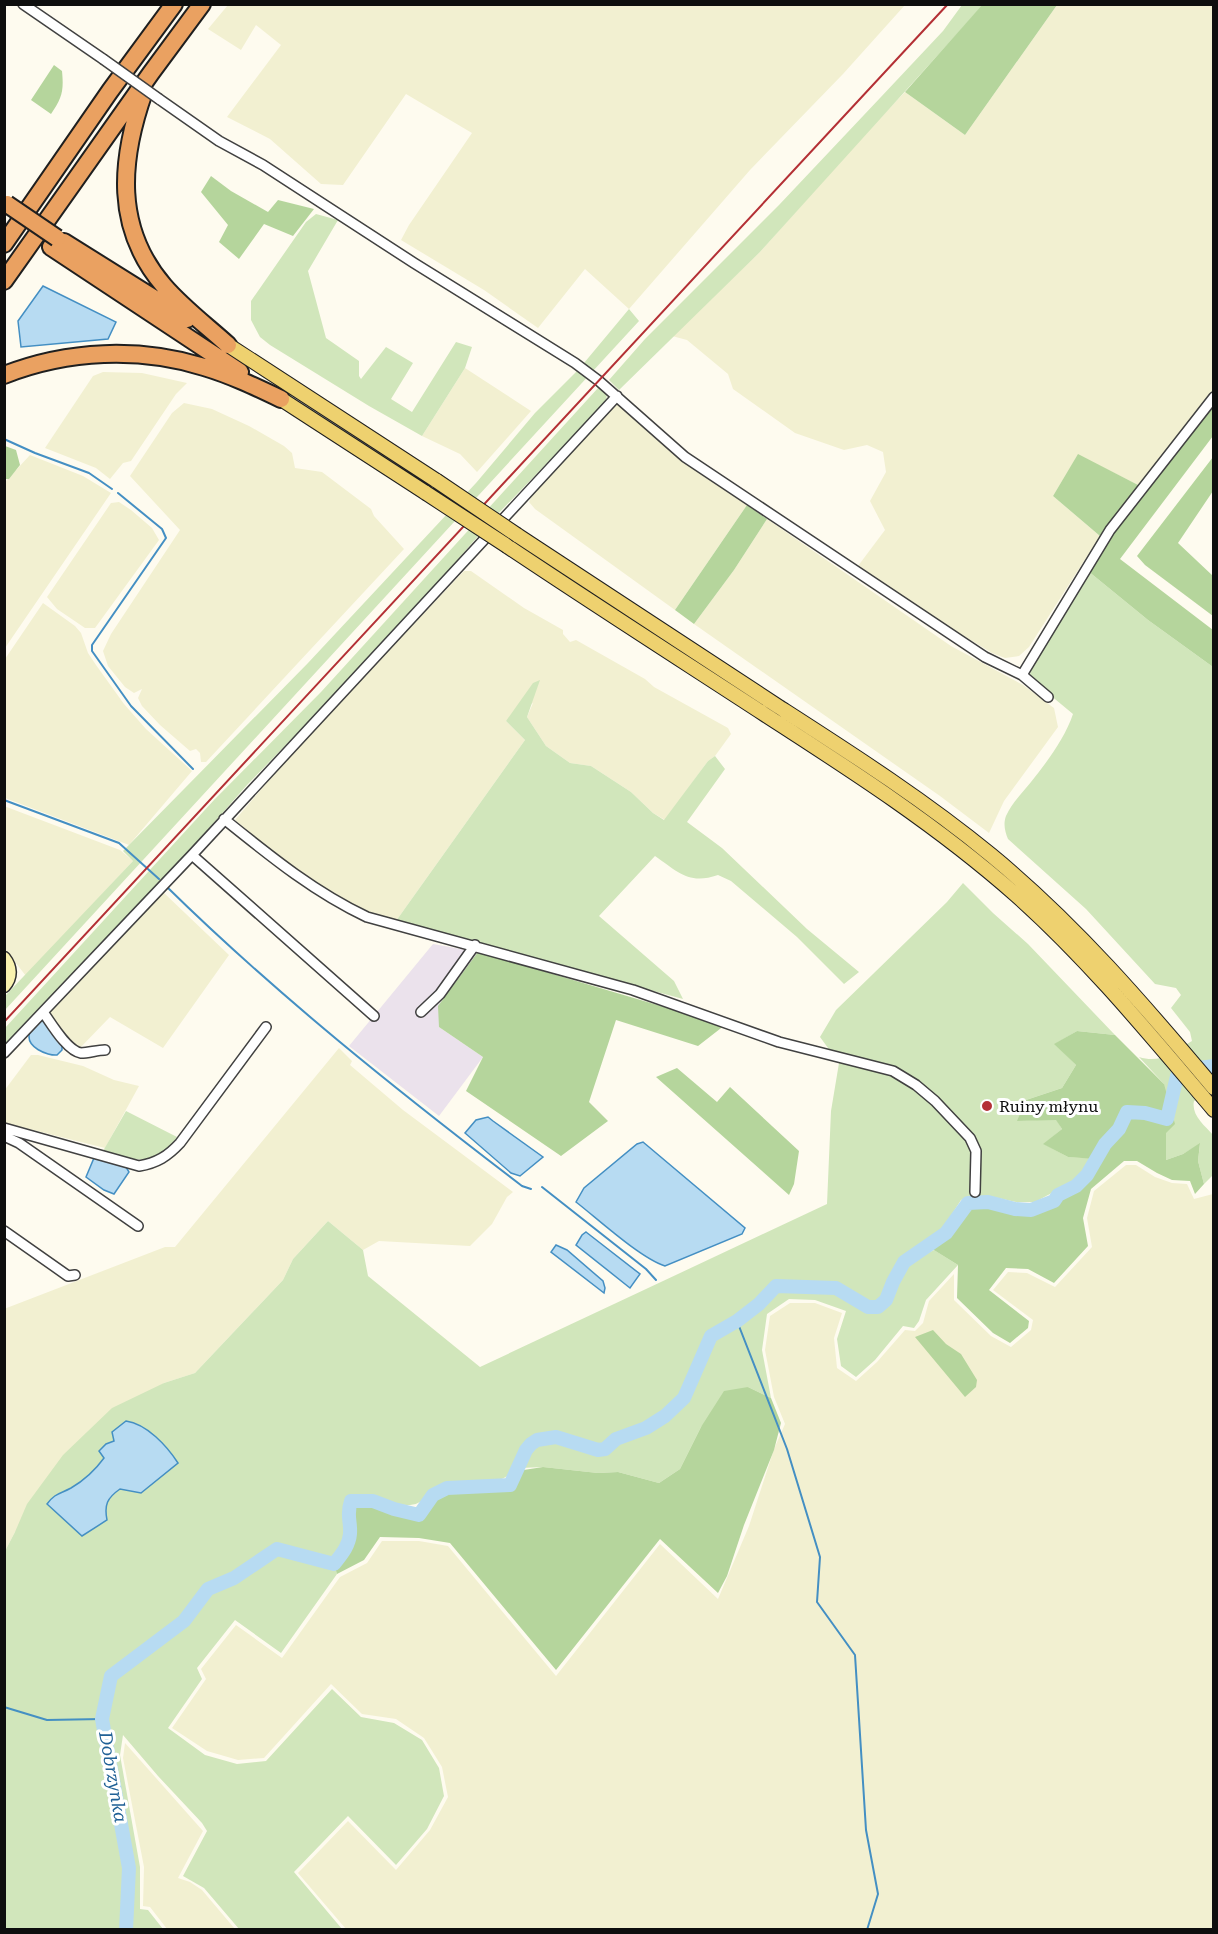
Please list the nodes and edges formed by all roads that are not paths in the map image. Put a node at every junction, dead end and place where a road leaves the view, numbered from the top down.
1 (22, 4) edge
2 (174, 4) edge
3 (201, 4) edge
4 (151, 73) junction
5 (5, 207) edge
6 (54, 242) junction
7 (4, 244) edge
8 (4, 281) edge
9 (228, 345) junction
10 (4, 375) edge
11 (617, 396) junction
12 (1214, 397) edge
13 (281, 399) junction
14 (1022, 675) junction
15 (1048, 697) dead end
16 (224, 819) junction
17 (192, 855) junction
18 (475, 945) junction
19 (4, 958) edge
20 (4, 986) edge
21 (43, 1012) junction
22 (422, 1012) dead end
23 (374, 1016) dead end
24 (266, 1027) dead end
25 (105, 1050) dead end
26 (4, 1053) edge
27 (1208, 1093) edge
28 (1214, 1110) edge
29 (4, 1128) edge
30 (4, 1136) edge
31 (975, 1192) dead end
32 (138, 1226) dead end
33 (4, 1231) edge
34 (75, 1275) dead end

1 - 11 street, bridge
2 - 7 highway
3 - 4 highway
4 - 8 highway
4 - 9 highway
5 - 6 highway
6 - 9 highway
6 - 13 highway
9 - 27 main road, bridge
10 - 13 highway
11 - 14 street
11 - 16 street
12 - 14 street
13 - 27 main road, bridge
14 - 15 street
16 - 17 street
16 - 18 street
17 - 21 street
17 - 23 street
18 - 22 street
18 - 31 street
19 - 20 street
21 - 25 street
21 - 26 street
24 - 29 street
27 - 28 main road
30 - 32 street
33 - 34 street

